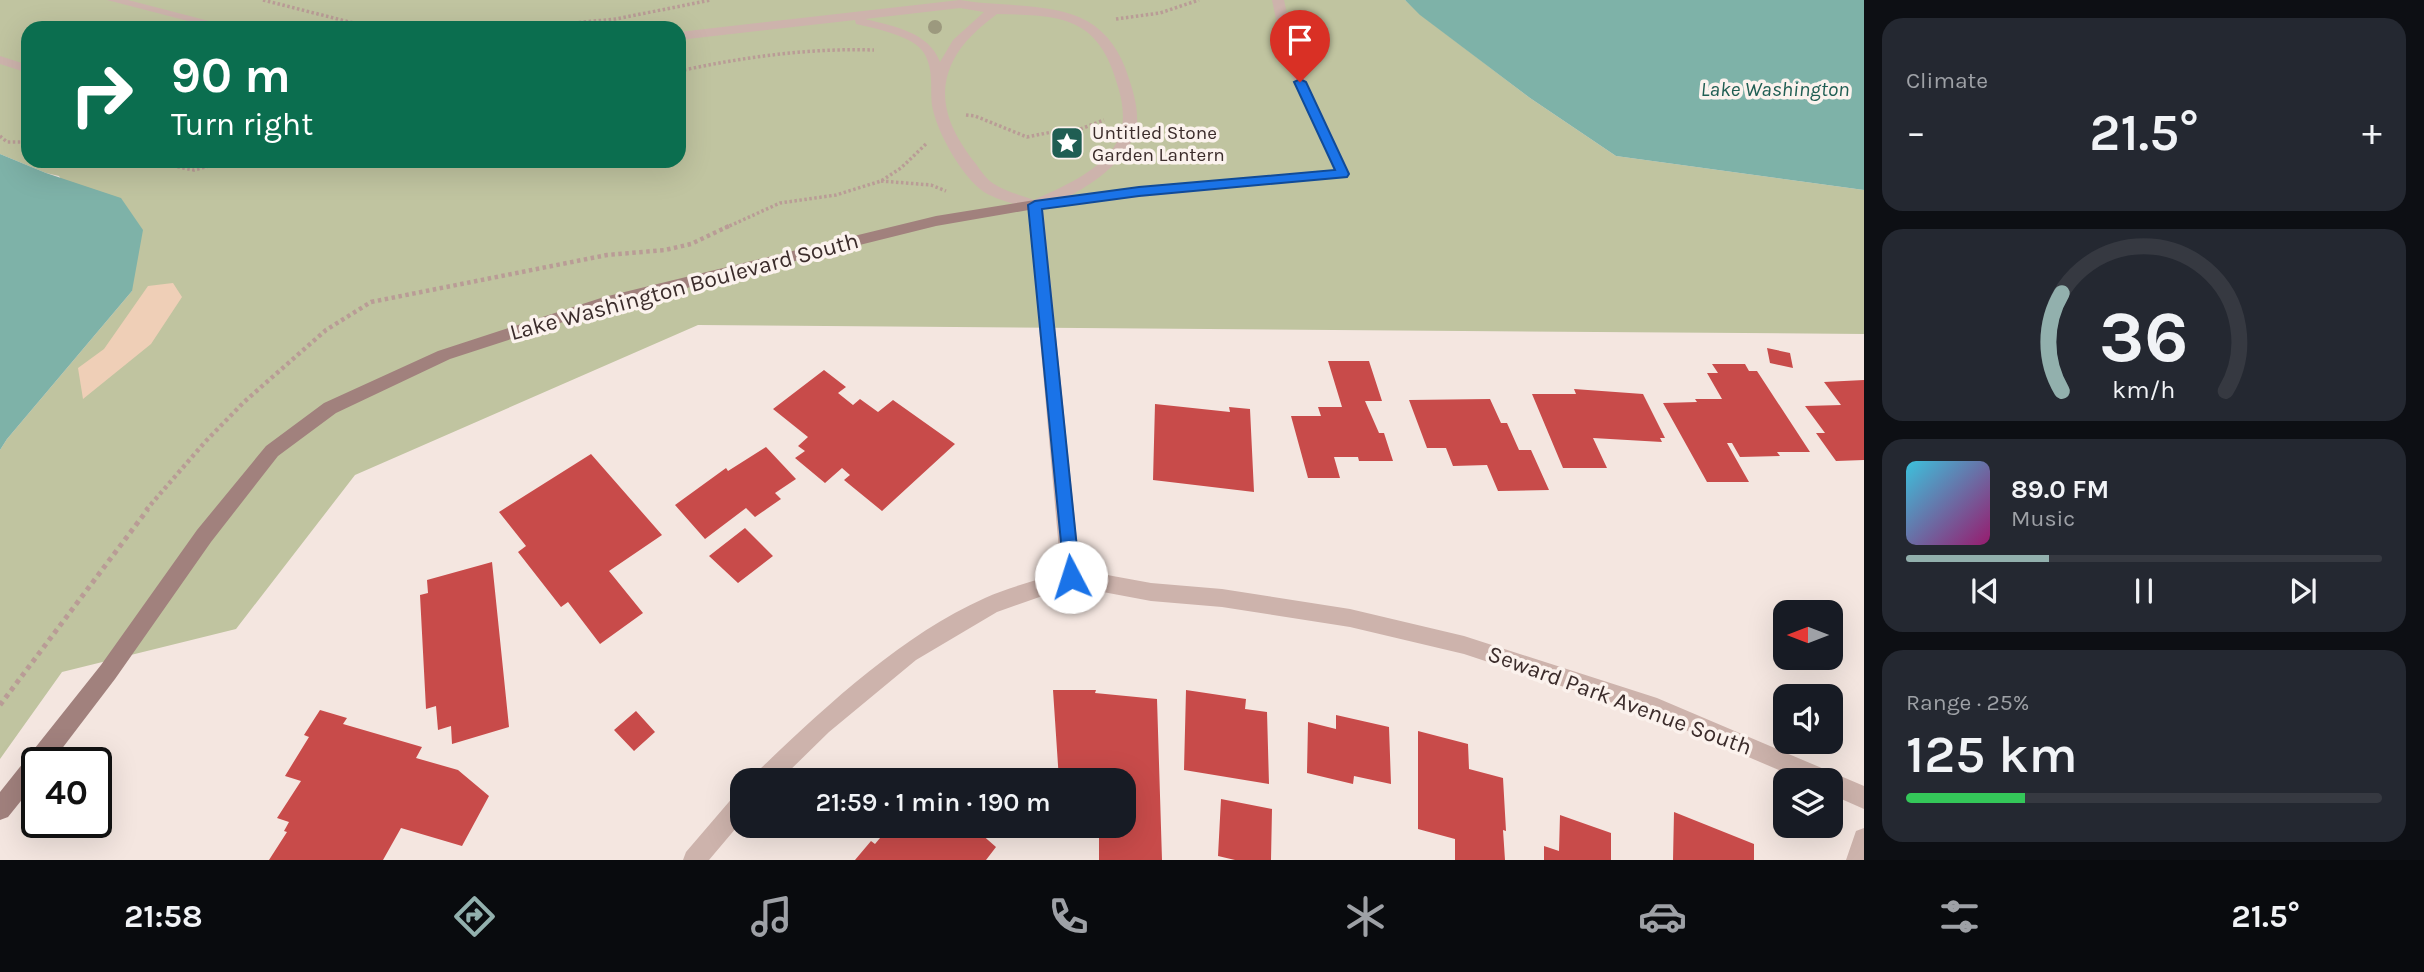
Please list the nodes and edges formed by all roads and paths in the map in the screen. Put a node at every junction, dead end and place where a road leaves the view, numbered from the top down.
1 (113, 0) edge
2 (263, 0) edge
3 (711, 0) edge
4 (1199, 0) edge
5 (1278, 0) edge
6 (994, 10) junction
7 (850, 18) junction
8 (1108, 20) dead end
9 (201, 21) edge
10 (341, 21) edge
11 (595, 21) edge
12 (686, 35) edge
13 (885, 52) dead end
14 (0, 60) edge
15 (21, 67) edge
16 (686, 70) edge
17 (939, 78) junction
18 (962, 116) dead end
19 (1104, 120) dead end
20 (0, 136) edge
21 (21, 142) edge
22 (184, 168) edge
23 (202, 168) edge
24 (881, 181) dead end
25 (946, 191) dead end
26 (1035, 205) junction
27 (1071, 577) junction
28 (50, 747) edge
29 (777, 768) edge
30 (1798, 768) edge
31 (21, 783) edge
32 (1843, 788) edge
33 (1864, 798) edge
34 (0, 809) edge
35 (730, 818) edge
36 (1864, 839) edge
37 (694, 860) edge
38 (1857, 860) edge

1 - 9 street
2 - 10 path
3 - 11 path
4 - 8 path
5 - 26 street, Lake Washington Boulevard South
6 - 7 street
6 - 17 street
6 - 26 street
7 - 12 street
7 - 17 street
13 - 16 path
14 - 15 street
17 - 26 street
18 - 19 path
20 - 21 path
22 - 23 path
24 - 25 path
26 - 27 street
26 - 28 main road, Lake Washington Boulevard South
27 - 29 street, Seward Park Avenue South
27 - 30 street, Seward Park Avenue South
31 - 34 main road, Lake Washington Boulevard South
32 - 33 street, Seward Park Avenue South
35 - 37 street
36 - 38 street

